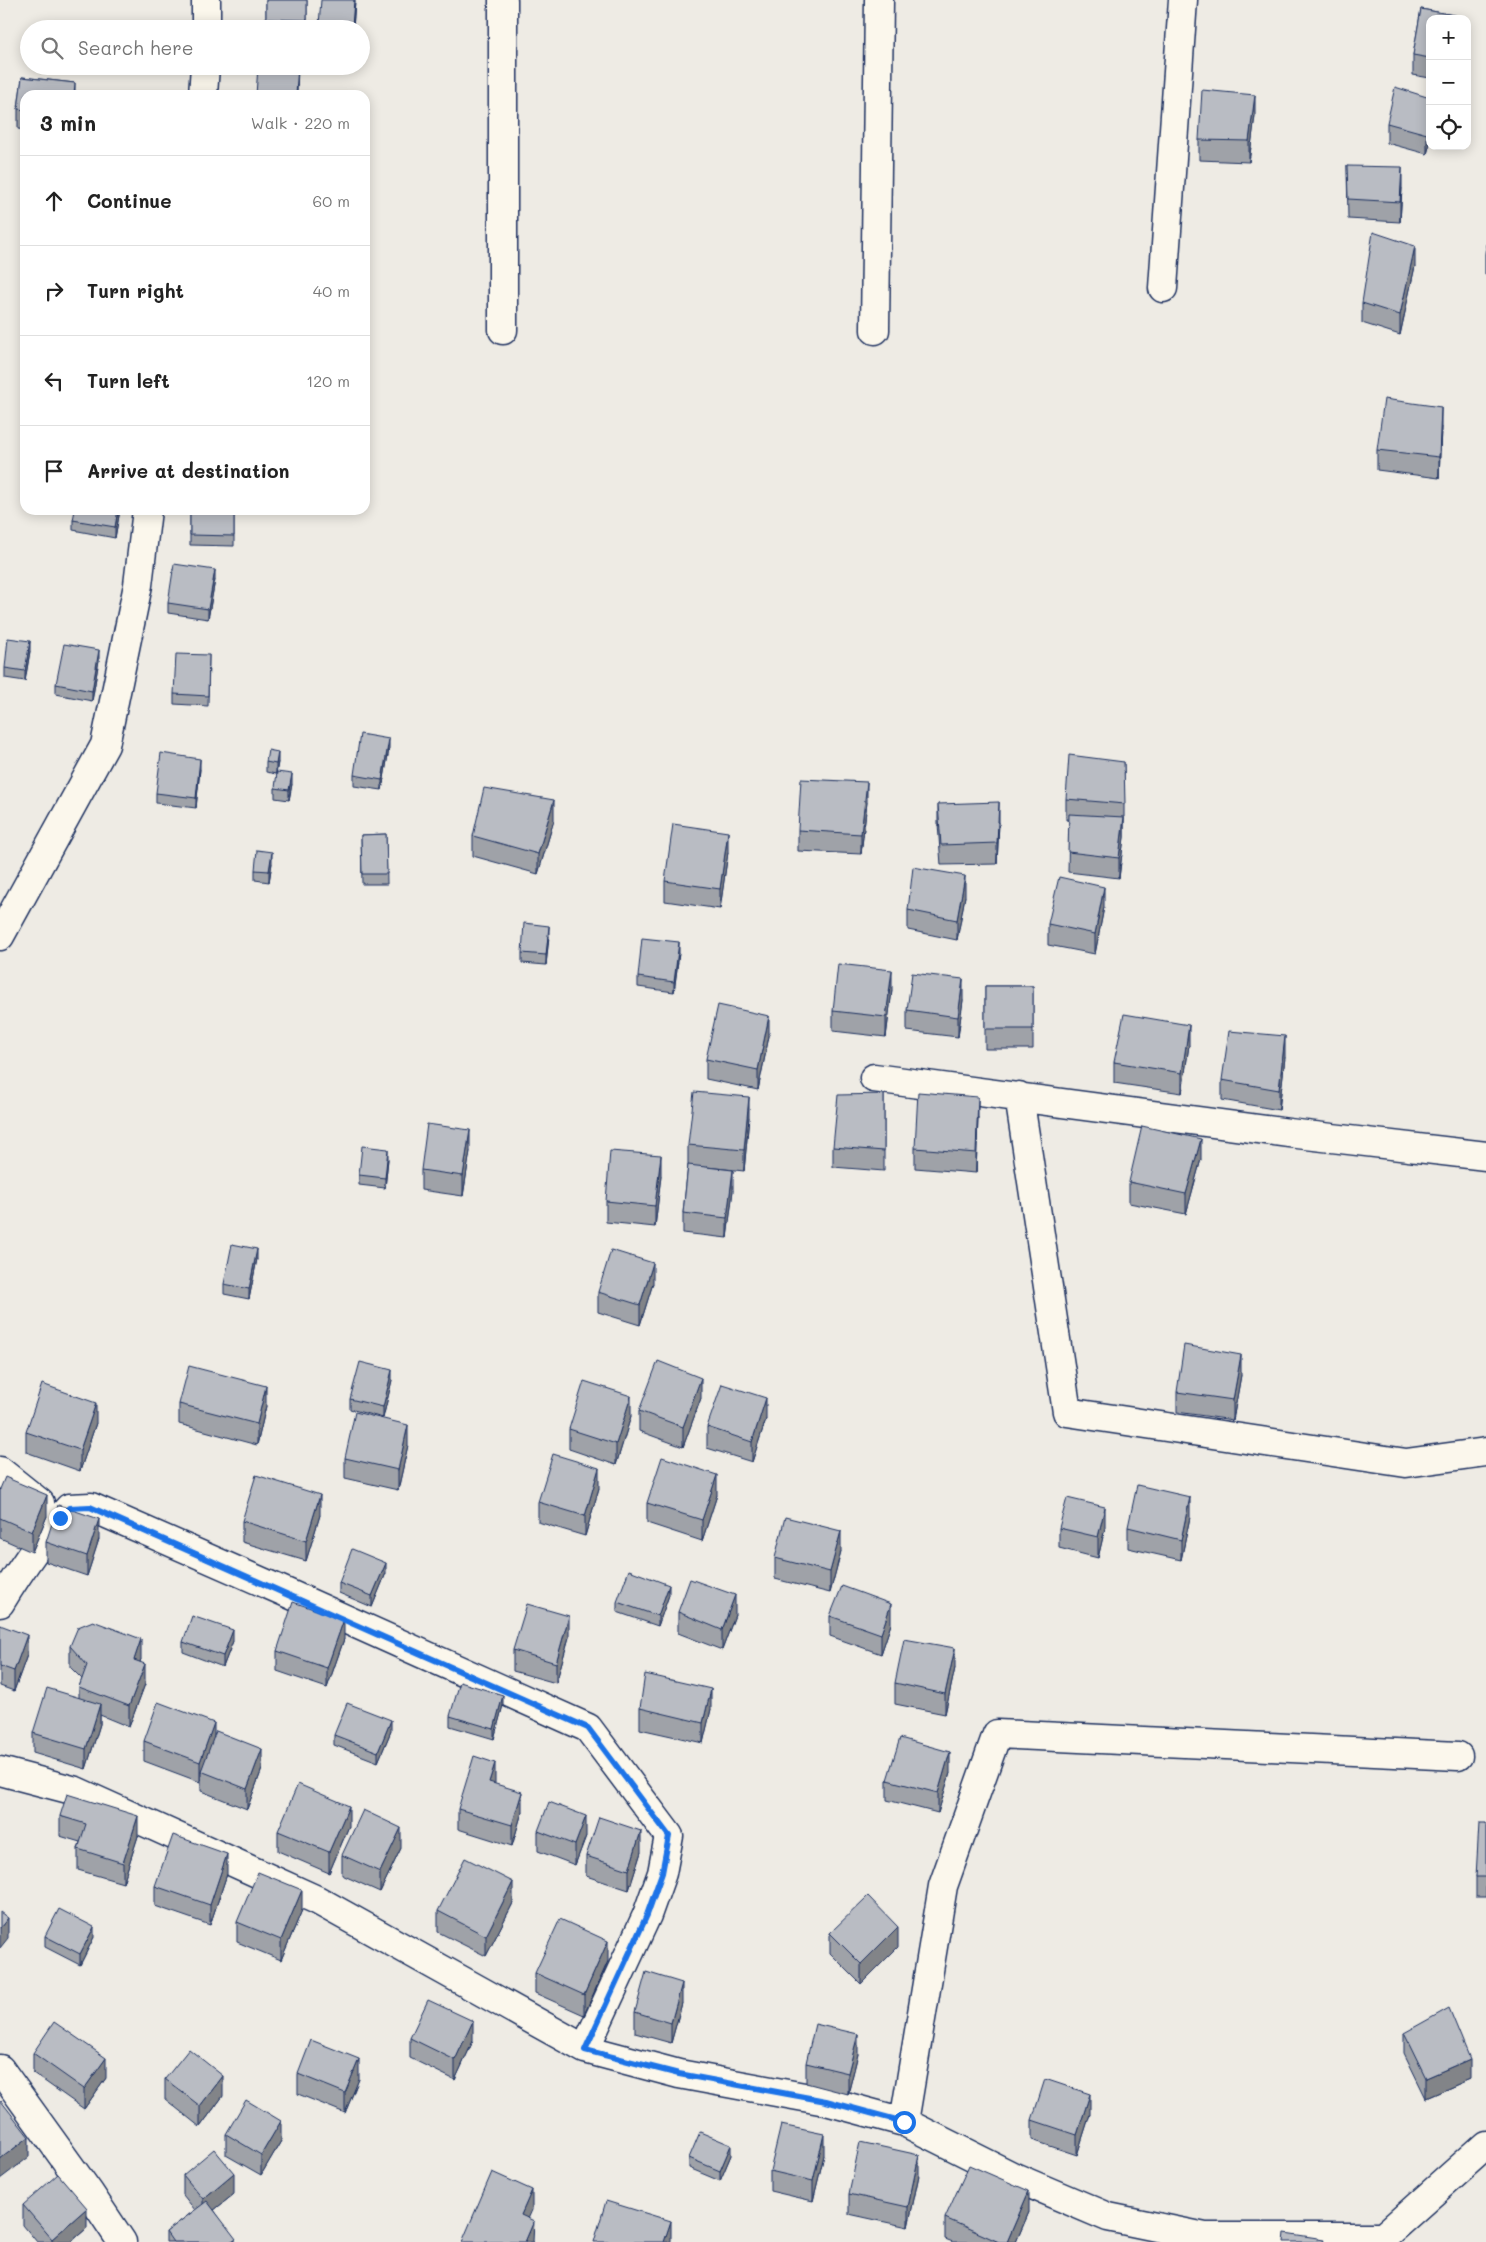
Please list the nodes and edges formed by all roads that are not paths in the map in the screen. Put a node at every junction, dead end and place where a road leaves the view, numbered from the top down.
1 (206, 0) edge
2 (503, 0) edge
3 (879, 0) edge
4 (1183, 0) edge
5 (206, 20) edge
6 (204, 75) edge
7 (203, 90) edge
8 (1163, 288) dead end
9 (503, 330) dead end
10 (875, 330) dead end
11 (147, 515) edge
12 (0, 936) edge
13 (874, 1078) dead end
14 (1019, 1096) junction
15 (1486, 1156) edge
16 (1486, 1452) edge
17 (0, 1471) edge
18 (60, 1518) junction
19 (0, 1603) edge
20 (1458, 1756) dead end
21 (0, 1771) edge
22 (585, 2050) junction
23 (0, 2069) edge
24 (904, 2122) junction
25 (1486, 2146) edge
26 (1395, 2240) edge
27 (122, 2242) edge

1 - 5 street
2 - 9 street
3 - 10 street
4 - 8 street
6 - 7 street
11 - 12 street
13 - 14 street
14 - 15 street
14 - 16 street
17 - 18 street
18 - 19 street
18 - 22 street
20 - 24 street
21 - 22 street
22 - 24 street
23 - 27 street
24 - 26 street
25 - 26 street

